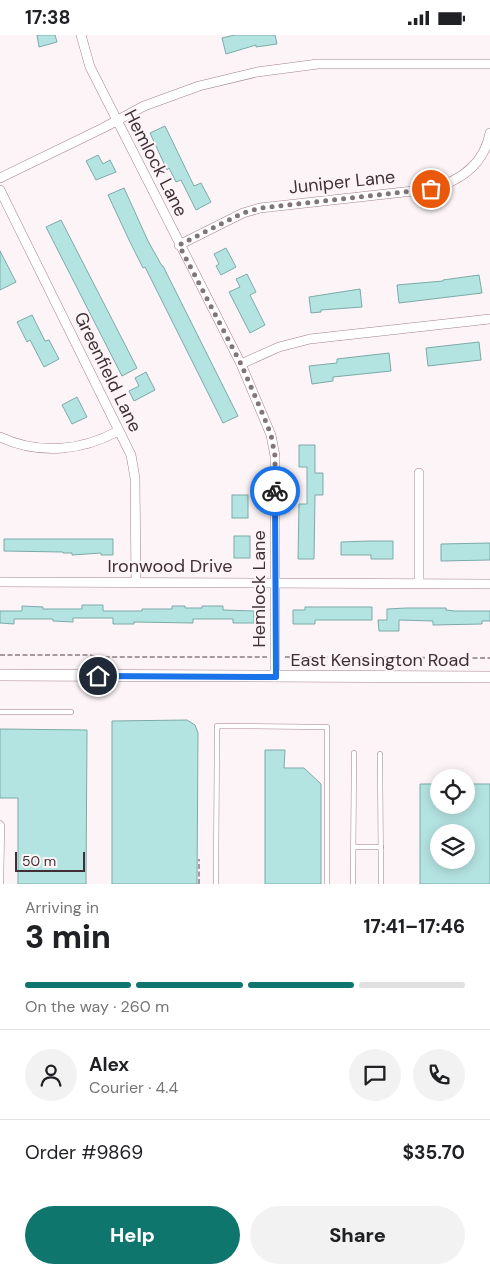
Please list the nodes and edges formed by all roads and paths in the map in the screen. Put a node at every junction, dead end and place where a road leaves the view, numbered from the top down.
1 (81, 35) edge
2 (490, 64) edge
3 (116, 121) junction
4 (490, 133) edge
5 (0, 178) edge
6 (0, 190) edge
7 (179, 245) junction
8 (490, 319) edge
9 (241, 364) junction
10 (118, 431) junction
11 (0, 437) edge
12 (419, 473) dead end
13 (0, 582) edge
14 (136, 582) junction
15 (276, 583) junction
16 (419, 583) junction
17 (490, 584) edge
18 (0, 655) edge
19 (276, 657) junction
20 (490, 658) edge
21 (0, 675) edge
22 (276, 677) junction
23 (490, 677) edge
24 (0, 712) edge
25 (71, 712) dead end
26 (354, 753) dead end
27 (380, 753) dead end
28 (0, 823) edge
29 (354, 847) junction
30 (381, 847) junction
31 (199, 859) dead end
32 (1, 884) edge
33 (199, 884) edge
34 (216, 884) edge
35 (327, 884) edge
36 (354, 884) edge
37 (381, 884) edge

1 - 3 street, Hemlock Lane
2 - 3 street
3 - 5 street
3 - 7 street, Hemlock Lane
4 - 7 street, Juniper Lane
6 - 10 street, Greenfield Lane
7 - 9 street, Hemlock Lane
8 - 9 street
9 - 15 street, Hemlock Lane
10 - 11 street
10 - 14 street, Greenfield Lane
12 - 16 street
13 - 14 street, Ironwood Drive
14 - 15 street, Ironwood Drive
15 - 16 street, Ironwood Drive
15 - 19 street, Hemlock Lane
16 - 17 street, Ironwood Drive
18 - 19 path
19 - 20 path
19 - 22 street, Hemlock Lane
21 - 22 main road, East Kensington Road
22 - 23 main road, East Kensington Road
24 - 25 lane
26 - 29 lane
27 - 30 lane
28 - 32 lane
29 - 30 lane
29 - 36 lane
30 - 37 lane
31 - 33 path
34 - 35 lane

